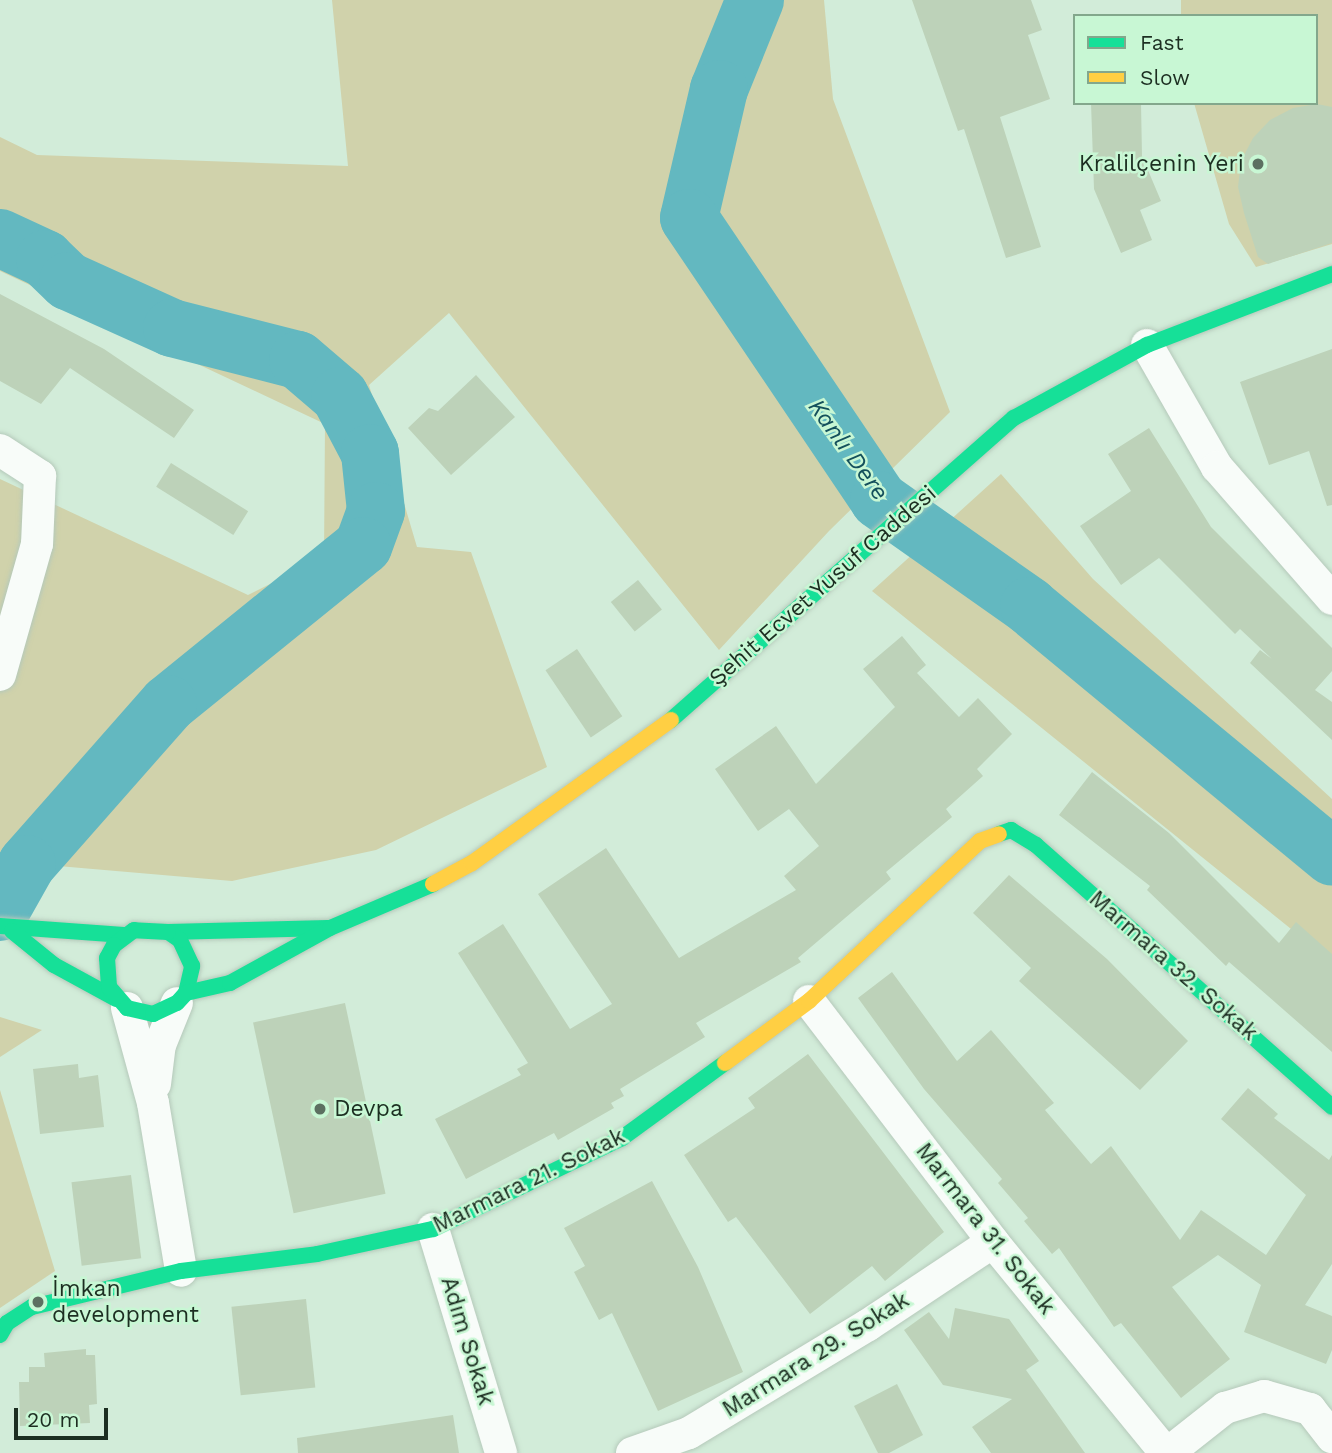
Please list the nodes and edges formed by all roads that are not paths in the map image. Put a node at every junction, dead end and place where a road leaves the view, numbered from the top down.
1 (1332, 274) edge
2 (1147, 345) junction
3 (0, 450) edge
4 (1329, 592) edge
5 (0, 675) edge
6 (1011, 830) joint
7 (330, 928) junction
8 (6, 929) edge
9 (168, 932) junction
10 (124, 935) junction
11 (181, 998) junction
12 (809, 1001) junction
13 (121, 1003) junction
14 (153, 1103) junction
15 (1332, 1107) edge
16 (433, 1229) junction
17 (993, 1242) junction
18 (181, 1271) junction
19 (0, 1335) edge
20 (1332, 1437) edge
21 (693, 1443) edge
22 (501, 1453) edge
23 (632, 1453) edge
24 (1167, 1453) edge

1 - 2 main road, Şehit Ecvet Yusuf Caddesi
2 - 4 street
2 - 7 main road, Şehit Ecvet Yusuf Caddesi
3 - 5 street
6 - 12 main road, Marmara 21. Sokak
6 - 15 main road, Marmara 32. Sokak
7 - 9 main road
7 - 11 main road
8 - 10 main road
8 - 13 main road
9 - 10 main road
9 - 11 main road
10 - 13 main road
11 - 13 main road
11 - 14 street
12 - 16 main road, Marmara 21. Sokak
12 - 17 street, Marmara 31. Sokak
13 - 14 street
14 - 18 street
16 - 18 main road, Marmara 21. Sokak
16 - 22 street, Adım Sokak
17 - 21 street, Marmara 29. Sokak
17 - 24 street, Marmara 31. Sokak
18 - 19 main road, Marmara 21. Sokak
20 - 24 street
21 - 23 street, Marmara 29. Sokak

